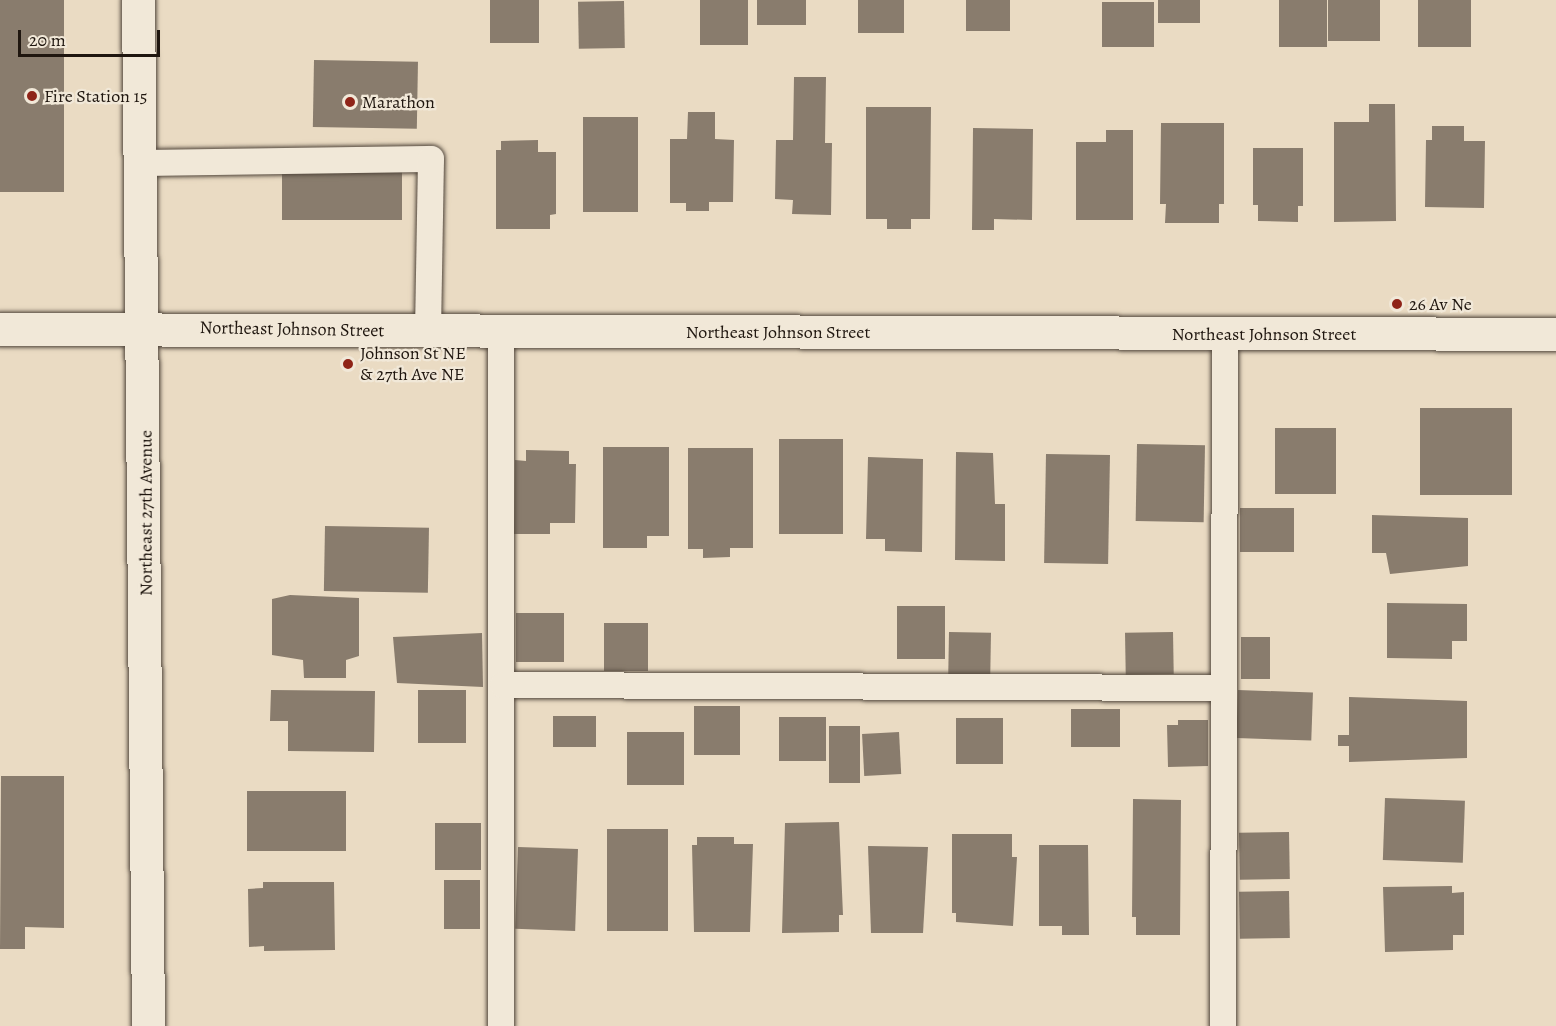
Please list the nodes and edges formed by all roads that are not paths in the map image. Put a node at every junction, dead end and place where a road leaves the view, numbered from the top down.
1 (138, 0) edge
2 (139, 163) junction
3 (141, 328) junction
4 (0, 329) edge
5 (428, 330) junction
6 (501, 330) junction
7 (1225, 334) junction
8 (1556, 334) edge
9 (503, 685) junction
10 (1223, 688) junction
11 (148, 1026) edge
12 (501, 1026) edge
13 (1222, 1026) edge

1 - 2 street, Northeast 27th Avenue
2 - 3 street, Northeast 27th Avenue
2 - 5 lane
3 - 4 street, Northeast Johnson Street
3 - 5 street, Northeast Johnson Street
3 - 11 street, Northeast 27th Avenue
5 - 6 street, Northeast Johnson Street
6 - 7 street, Northeast Johnson Street
6 - 9 lane
7 - 8 street, Northeast Johnson Street
7 - 10 lane
9 - 10 lane
9 - 12 lane
10 - 13 lane

